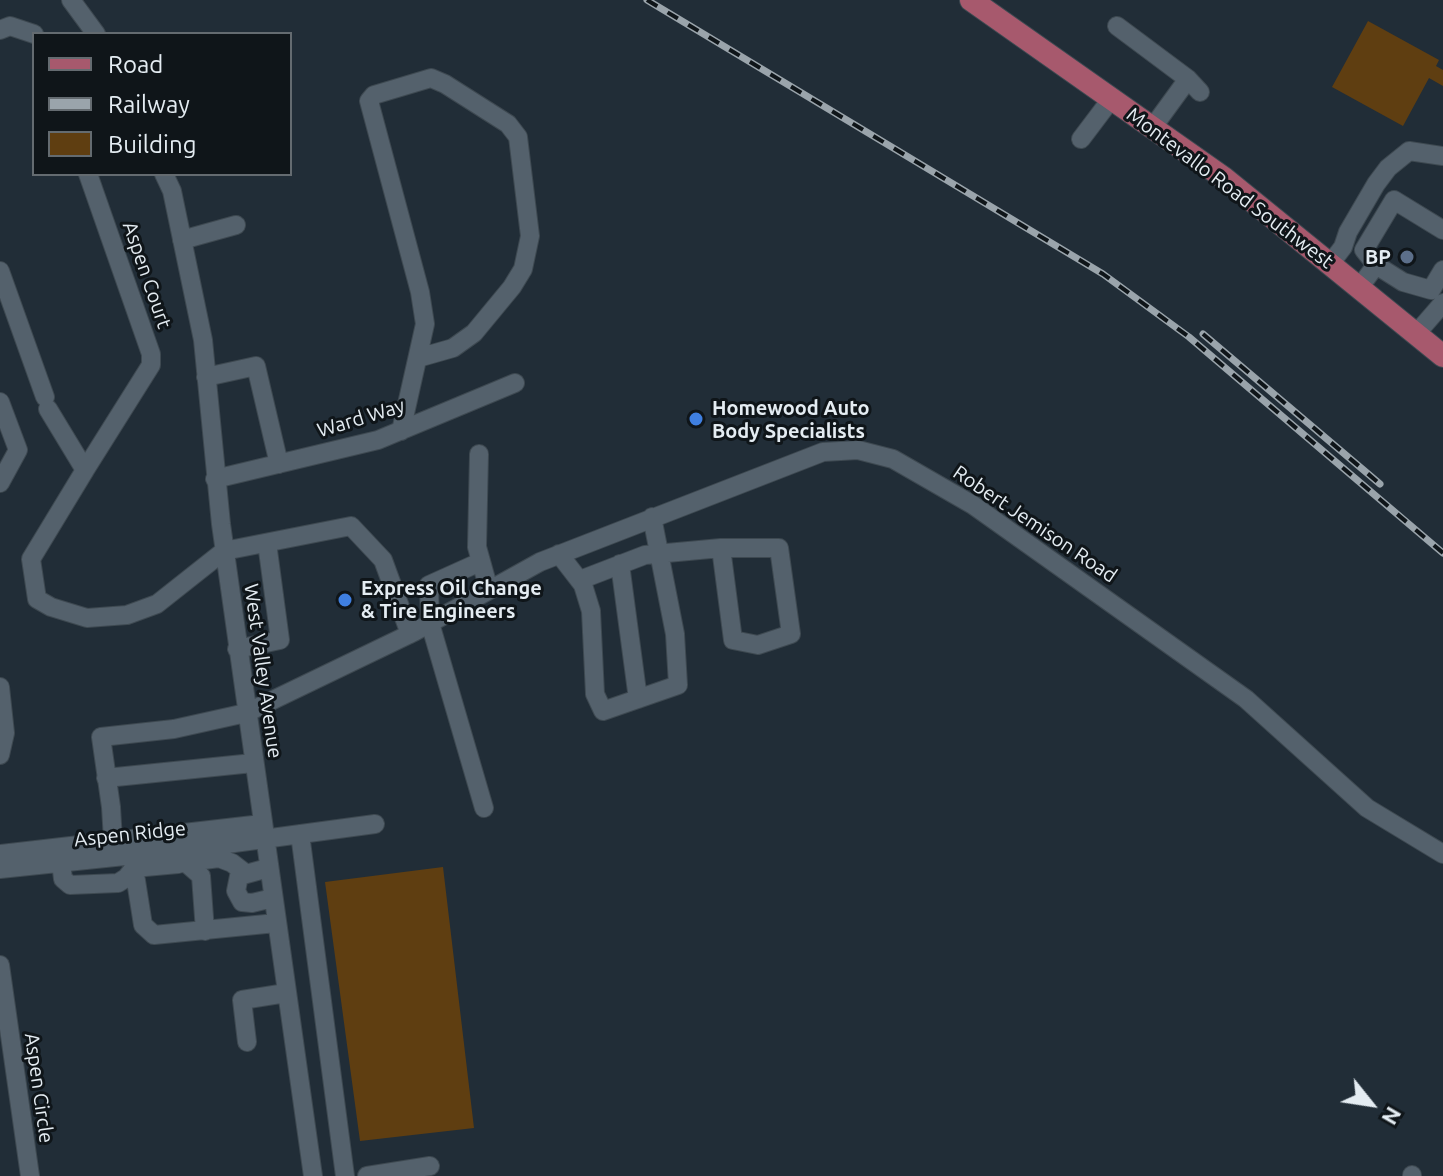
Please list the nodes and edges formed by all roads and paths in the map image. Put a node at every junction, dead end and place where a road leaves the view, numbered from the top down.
1 (71, 0) edge
2 (971, 0) edge
3 (1117, 26) dead end
4 (0, 30) edge
5 (95, 32) edge
6 (32, 33) edge
7 (1112, 98) junction
8 (1153, 127) junction
9 (1081, 139) dead end
10 (1443, 156) edge
11 (89, 176) edge
12 (165, 176) edge
13 (236, 225) dead end
14 (1443, 230) edge
15 (182, 240) junction
16 (1337, 256) junction
17 (1376, 265) junction
18 (0, 271) edge
19 (1441, 279) edge
20 (1403, 282) junction
21 (1359, 288) junction
22 (1443, 303) edge
23 (1382, 306) junction
24 (1416, 334) junction
25 (1443, 356) edge
26 (418, 358) junction
27 (206, 377) junction
28 (515, 383) dead end
29 (0, 402) edge
30 (401, 431) junction
31 (479, 454) dead end
32 (279, 464) junction
33 (85, 470) junction
34 (215, 479) junction
35 (0, 483) edge
36 (652, 517) junction
37 (267, 543) junction
38 (721, 548) junction
39 (224, 551) junction
40 (559, 554) junction
41 (660, 555) junction
42 (480, 562) junction
43 (620, 564) junction
44 (580, 580) junction
45 (489, 590) junction
46 (430, 623) junction
47 (410, 634) junction
48 (237, 649) junction
49 (0, 687) edge
50 (638, 699) junction
51 (246, 713) junction
52 (0, 755) edge
53 (253, 763) junction
54 (106, 778) junction
55 (484, 808) dead end
56 (375, 824) dead end
57 (263, 832) junction
58 (300, 834) junction
59 (125, 852) junction
60 (0, 854) edge
61 (1443, 854) edge
62 (60, 856) junction
63 (184, 856) junction
64 (33, 858) junction
65 (268, 868) junction
66 (0, 869) edge
67 (245, 873) junction
68 (273, 898) junction
69 (242, 902) junction
70 (276, 923) junction
71 (230, 929) junction
72 (205, 931) junction
73 (0, 965) edge
74 (286, 993) junction
75 (3, 1014) edge
76 (247, 1042) dead end
77 (430, 1166) dead end
78 (30, 1176) edge
79 (313, 1176) edge
80 (345, 1176) edge
81 (367, 1176) edge

1 - 5 street
2 - 7 main road, Montevallo Road Southwest
3 - 8 street
4 - 6 street
7 - 8 main road, Montevallo Road Southwest
7 - 9 street
8 - 16 main road, Montevallo Road Southwest
10 - 16 street
11 - 33 street, Aspen Court
12 - 15 street, West Valley Avenue
13 - 15 street
14 - 17 street
15 - 27 street, West Valley Avenue
16 - 21 main road, Montevallo Road Southwest
17 - 20 street
17 - 21 street
18 - 33 street
19 - 20 street
20 - 23 street
21 - 23 main road, Montevallo Road Southwest
22 - 24 street
23 - 24 main road, Montevallo Road Southwest
24 - 25 main road, Montevallo Road Southwest
26 - 26 street
26 - 30 street
27 - 32 street
27 - 34 street, West Valley Avenue
28 - 30 street, Ward Way
29 - 35 street
30 - 32 street, Ward Way
31 - 42 street
32 - 34 street, Ward Way
33 - 39 street, Aspen Court
34 - 39 street, West Valley Avenue
36 - 40 street, Robert Jemison Road
36 - 41 street
36 - 61 street, Robert Jemison Road
37 - 39 street
37 - 47 street
37 - 48 street
38 - 38 street
38 - 41 street
39 - 48 street, West Valley Avenue
40 - 44 street
40 - 45 street, Robert Jemison Road
41 - 43 street
41 - 50 street
42 - 45 street
42 - 46 street
43 - 44 street
43 - 50 street
44 - 50 street
45 - 46 street, Robert Jemison Road
46 - 47 street, Robert Jemison Road
46 - 55 street
47 - 51 street, Robert Jemison Road
48 - 51 street, West Valley Avenue
49 - 52 street
51 - 53 street, West Valley Avenue
51 - 54 street, Robert Jemison Road
53 - 54 street
53 - 57 street, West Valley Avenue
54 - 59 street
56 - 58 street
57 - 58 street
57 - 59 street, Aspen Ridge
57 - 63 street, Aspen Ridge
57 - 65 street, West Valley Avenue
58 - 80 street
59 - 62 street, Aspen Ridge
59 - 62 street
59 - 63 street, Aspen Ridge
59 - 72 street
60 - 64 street, Aspen Ridge
62 - 64 street, Aspen Ridge
63 - 67 street
63 - 72 street
64 - 66 street, Aspen Ridge
65 - 67 street
65 - 68 street, West Valley Avenue
67 - 69 street
68 - 69 street
68 - 70 street, West Valley Avenue
69 - 71 street
70 - 71 street
70 - 74 street, West Valley Avenue
71 - 72 street
73 - 75 street, Aspen Circle
74 - 76 street
74 - 79 street, West Valley Avenue
75 - 78 street, Aspen Circle
77 - 81 street

